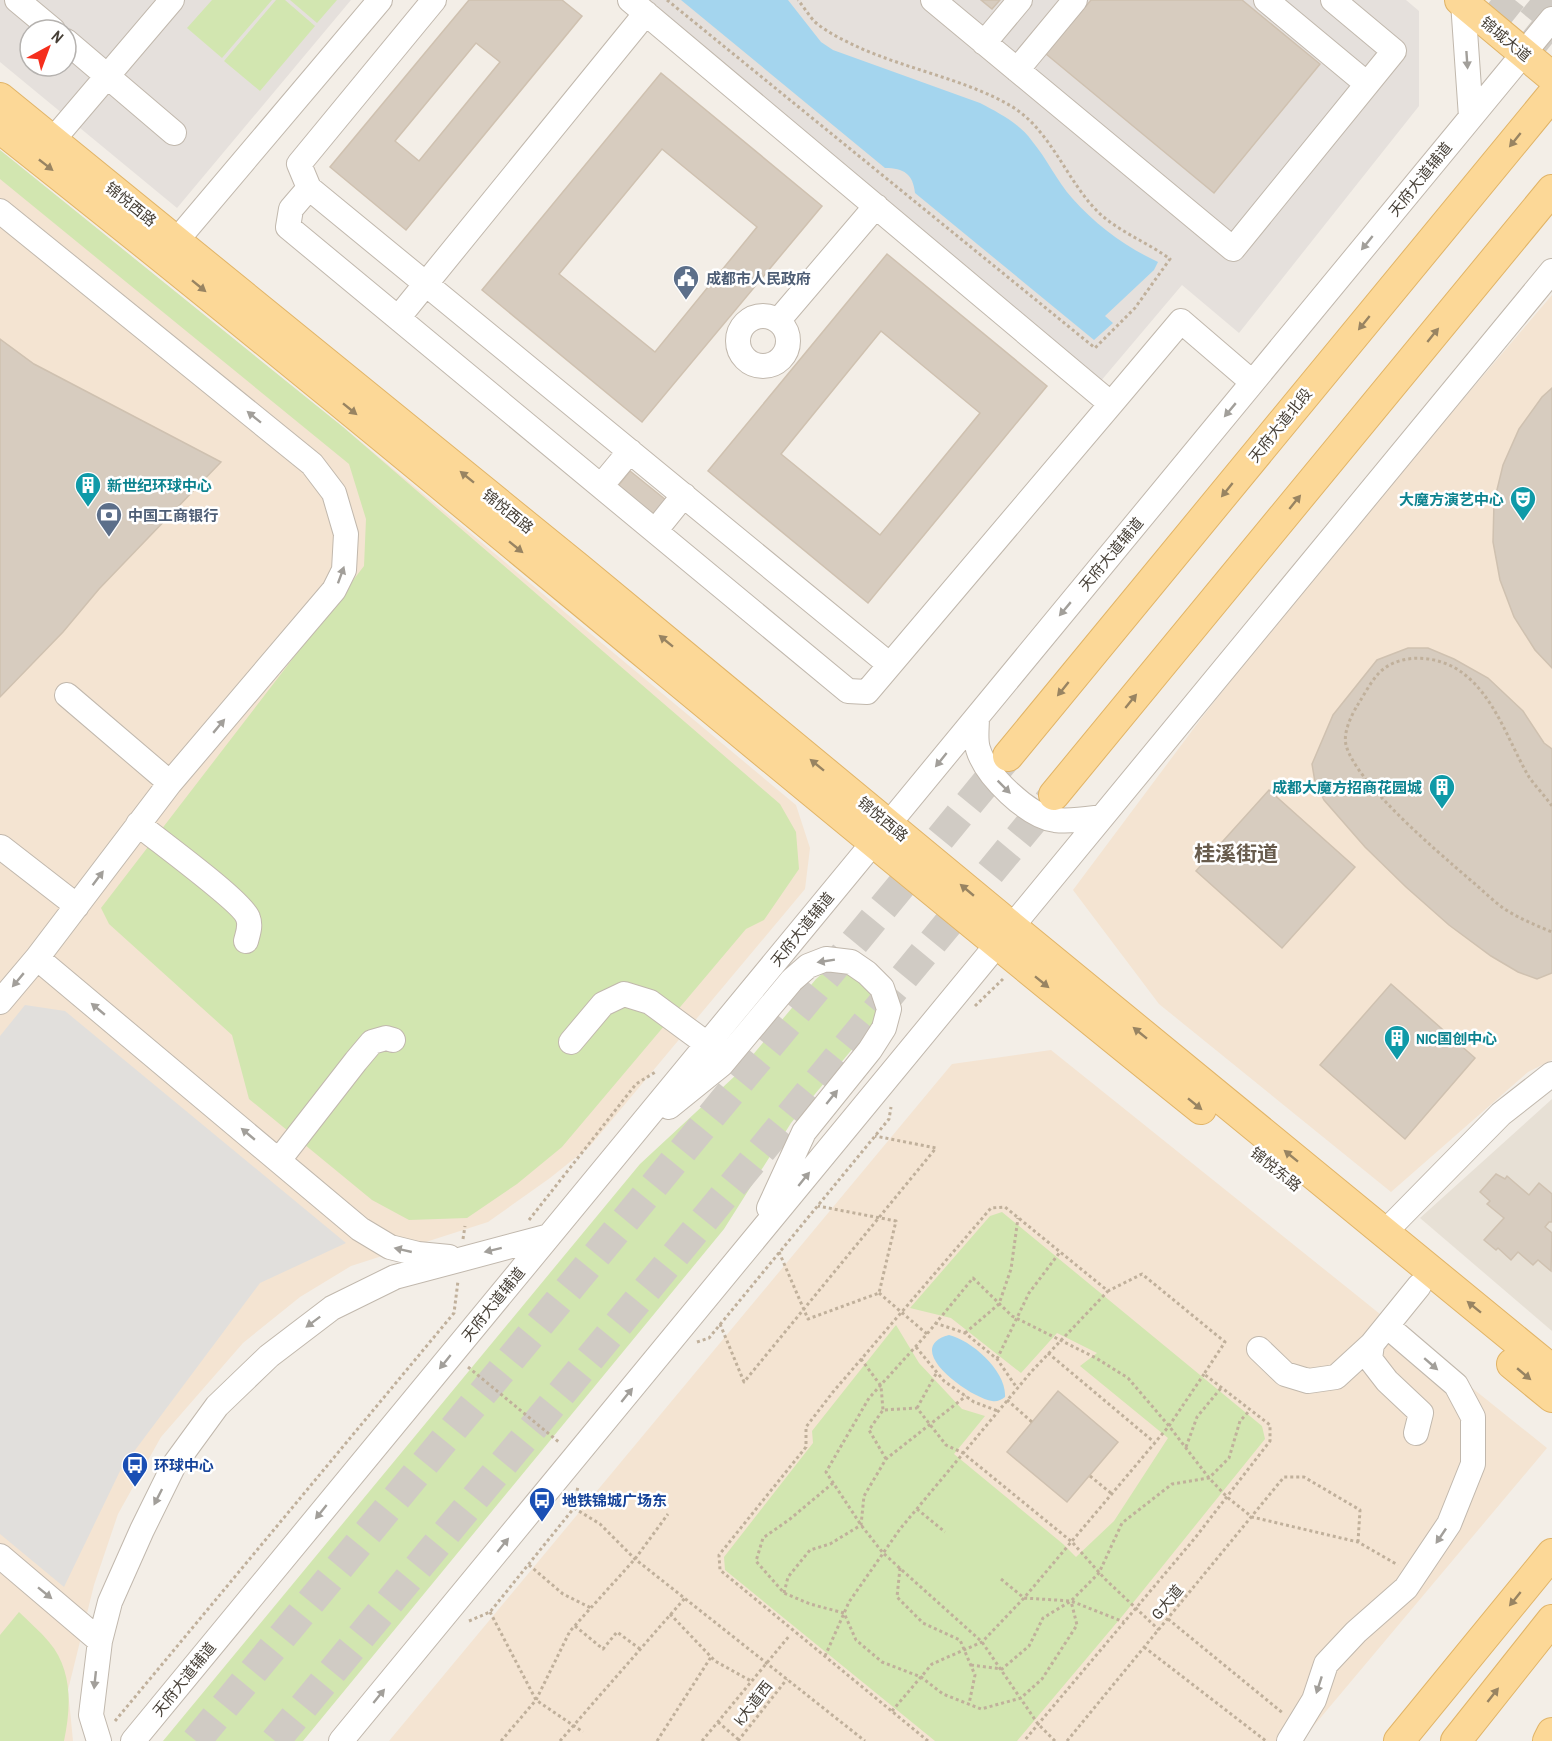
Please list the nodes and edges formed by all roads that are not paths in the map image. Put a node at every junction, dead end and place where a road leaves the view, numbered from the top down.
1 (17, 0) edge
2 (172, 0) edge
3 (380, 0) edge
4 (434, 0) edge
5 (933, 0) edge
6 (1020, 0) edge
7 (1075, 0) edge
8 (1266, 0) edge
9 (1333, 0) edge
10 (1461, 1) edge
11 (638, 7) edge
12 (39, 18) edge
13 (1552, 19) edge
14 (984, 43) junction
15 (78, 51) edge
16 (1524, 53) junction
17 (1017, 70) junction
18 (107, 76) junction
19 (1552, 77) edge
20 (1367, 84) junction
21 (1552, 95) edge
22 (0, 98) edge
23 (1471, 117) junction
24 (0, 128) edge
25 (174, 134) dead end
26 (52, 141) junction
27 (309, 188) junction
28 (1552, 190) edge
29 (876, 206) junction
30 (0, 211) edge
31 (177, 240) junction
32 (1552, 271) edge
33 (427, 283) junction
34 (398, 318) junction
35 (778, 321) dead end
36 (1252, 382) junction
37 (1111, 404) junction
38 (630, 451) junction
39 (601, 486) junction
40 (684, 495) junction
41 (655, 531) junction
42 (890, 665) junction
43 (67, 695) dead end
44 (977, 717) junction
45 (1008, 756) tunnel mouth
46 (170, 783) junction
47 (1054, 795) tunnel mouth
48 (1102, 817) junction
49 (138, 825) junction
50 (881, 833) junction
51 (1, 847) edge
52 (77, 906) junction
53 (246, 941) dead end
54 (1009, 945) junction
55 (37, 958) junction
56 (0, 1002) edge
57 (393, 1040) dead end
58 (571, 1042) dead end
59 (707, 1044) junction
60 (1552, 1074) edge
61 (631, 1137) junction
62 (279, 1160) junction
63 (1384, 1233) junction
64 (549, 1236) junction
65 (754, 1240) junction
66 (461, 1258) junction
67 (1419, 1287) junction
68 (1380, 1335) junction
69 (1259, 1349) dead end
70 (1552, 1370) edge
71 (1552, 1397) edge
72 (1420, 1435) dead end
73 (1552, 1554) edge
74 (0, 1556) edge
75 (1552, 1620) edge
76 (100, 1641) junction
77 (1552, 1733) edge
78 (1294, 1734) edge
79 (99, 1741) edge
80 (133, 1741) edge
81 (341, 1741) edge
82 (1399, 1741) edge
83 (1456, 1741) edge
84 (1548, 1741) edge

1 - 12 street
2 - 18 street
3 - 31 street
4 - 27 street
5 - 14 street
6 - 14 street
7 - 17 street
8 - 20 street
9 - 20 street
10 - 16 main road, 锦城大道
10 -> 23 street
11 - 29 street
11 - 33 street
13 - 16 street, 天府大道辅道
14 - 17 street
15 - 18 street
16 - 19 main road, 锦城大道
16 - 23 street, 天府大道辅道
17 - 20 street
18 - 25 street
18 - 26 street
21 -> 45 main road, 天府大道北段
22 - 26 main road, 锦悦西路
23 -> 36 street, 天府大道辅道
24 -> 50 main road, 锦悦西路
26 - 31 main road, 锦悦西路
27 - 33 street
27 - 34 street
47 -> 28 main road
29 - 35 street
29 - 37 street
46 -> 30 street
50 -> 31 main road, 锦悦西路
32 - 48 street
33 - 34 street
33 - 38 street
34 - 39 street
36 - 37 street
36 -> 44 street, 天府大道辅道
37 - 42 street
38 - 39 street
38 - 40 street
39 - 41 street
40 - 41 street
40 - 42 street
41 - 42 street
43 - 46 street
44 -> 48 street
44 -> 50 street, 天府大道辅道
46 - 49 street
48 - 54 street
52 -> 49 street
49 - 53 street
50 - 54 main road, 锦悦西路
50 - 59 street, 天府大道辅道
51 - 52 street
52 - 55 street
63 -> 54 main road, 锦悦东路
65 -> 54 street
54 -> 67 main road, 锦悦东路
55 -> 56 street
62 -> 55 street
57 - 62 street
58 - 59 street
59 - 61 street, 天府大道辅道
60 - 63 street
61 - 64 street, 天府大道辅道
65 -> 61 street
66 -> 62 street
70 -> 63 main road, 锦悦东路
64 -> 66 street
64 -> 80 street, 天府大道辅道
81 -> 65 street
66 -> 76 street
67 - 68 street
67 -> 71 main road, 锦悦东路
68 - 69 street
68 - 72 street
68 -> 78 street
73 -> 82 main road
74 -> 76 street
83 -> 75 main road
76 -> 79 street
77 - 84 main road

